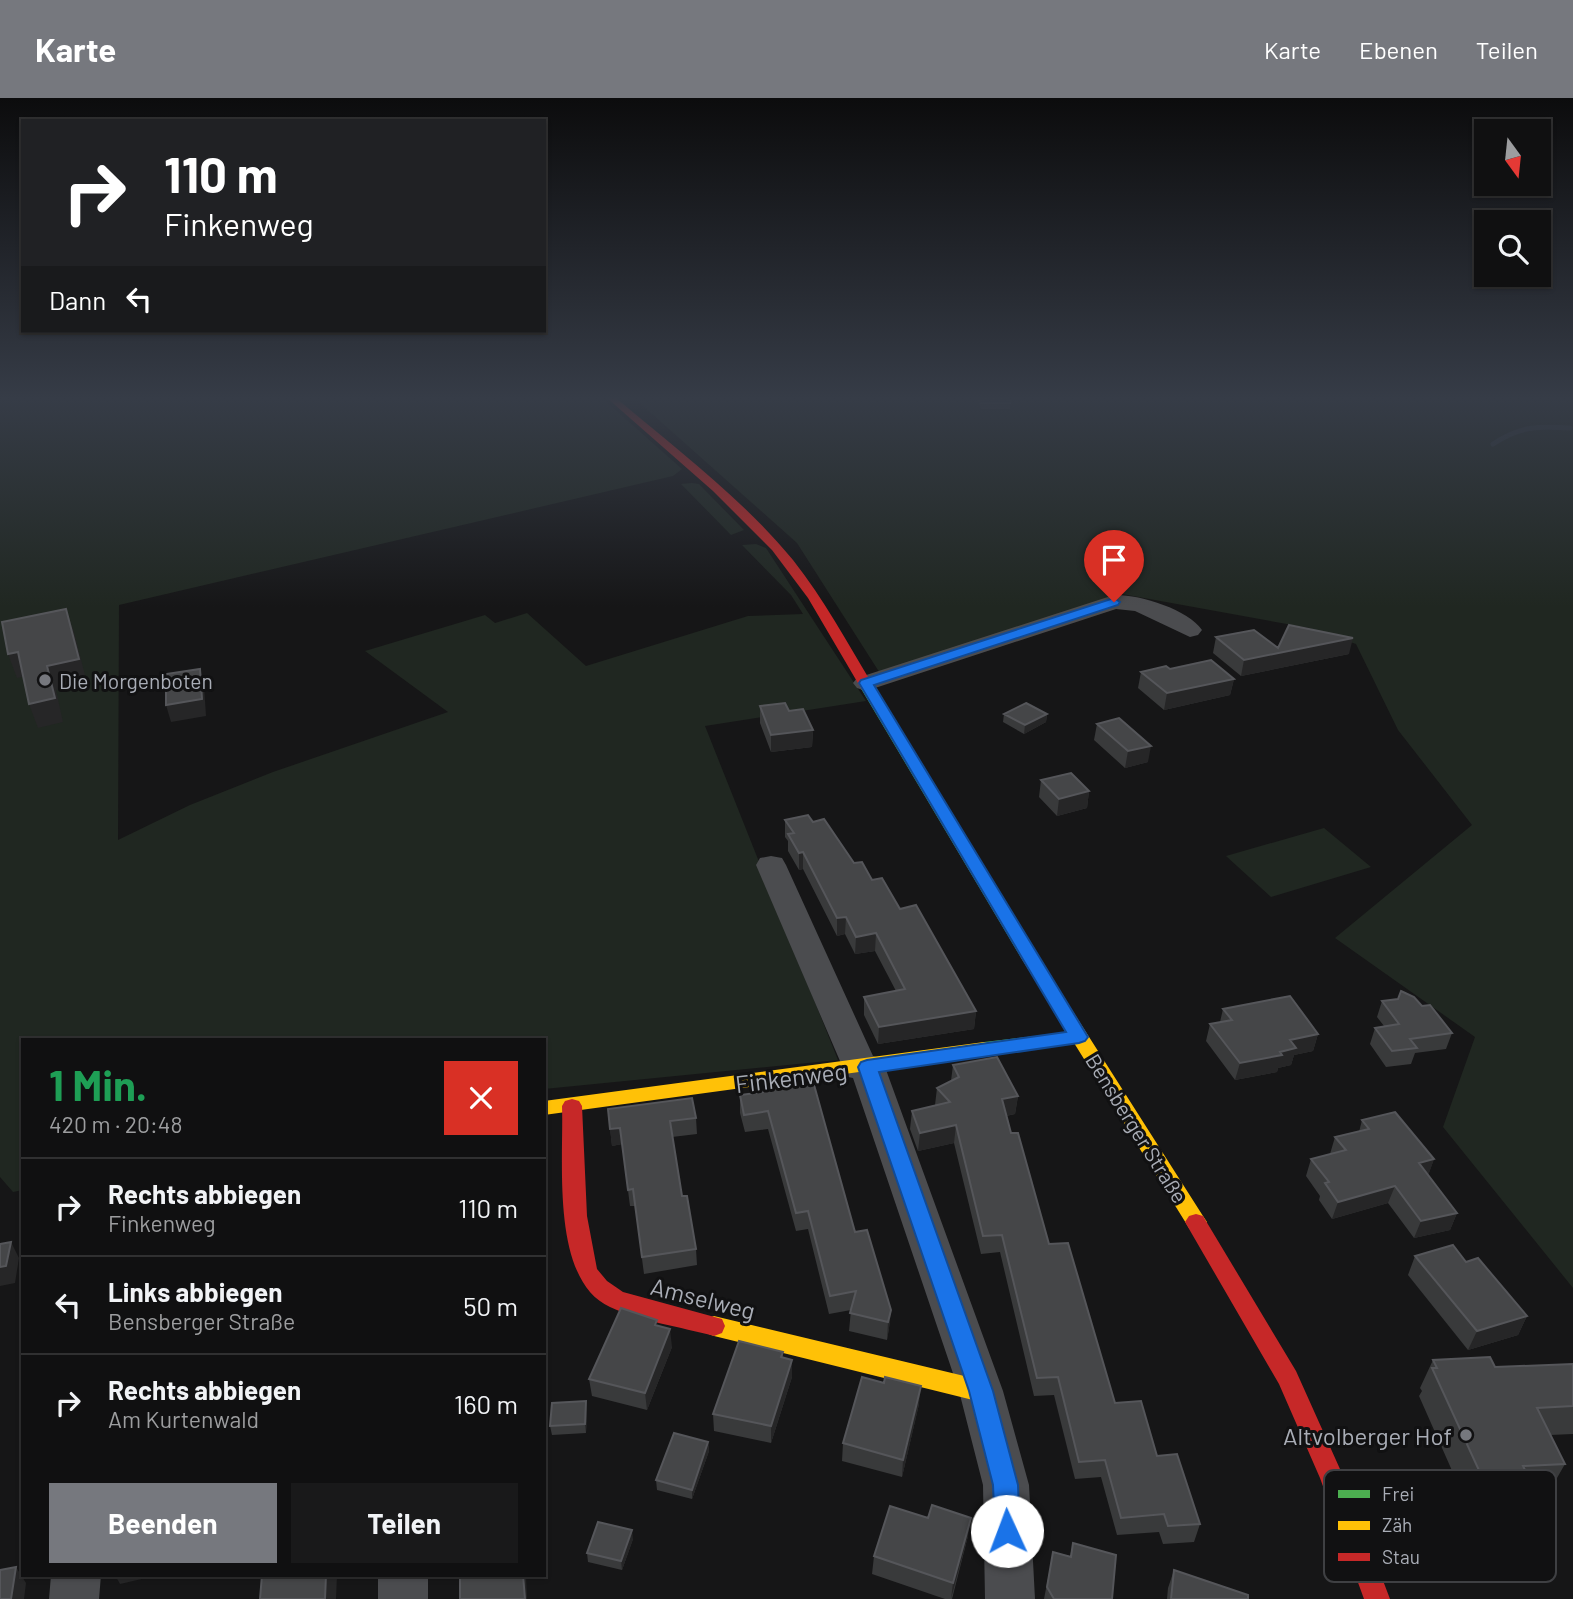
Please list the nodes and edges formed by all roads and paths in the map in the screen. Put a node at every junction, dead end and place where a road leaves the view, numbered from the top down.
1 (690, 467) edge
2 (1190, 630) dead end
3 (866, 683) junction
4 (771, 864) dead end
5 (1079, 1037) junction
6 (864, 1067) junction
7 (572, 1106) junction
8 (546, 1108) edge
9 (981, 1391) junction
10 (1328, 1470) edge
11 (76, 1577) edge
12 (403, 1577) edge
13 (1371, 1582) edge
14 (74, 1599) edge
15 (402, 1599) edge
16 (1010, 1599) edge
17 (1377, 1599) edge

1 - 3 main road, Bensberger Straße
2 - 3 street
3 - 5 main road, Bensberger Straße
4 - 6 street
5 - 6 main road, Finkenweg
5 - 10 main road, Bensberger Straße
6 - 7 main road, Finkenweg
6 - 9 street
7 - 8 main road, Finkenweg
7 - 9 main road, Amselweg
9 - 16 street
11 - 14 street
12 - 15 street
13 - 17 main road, Bensberger Straße

